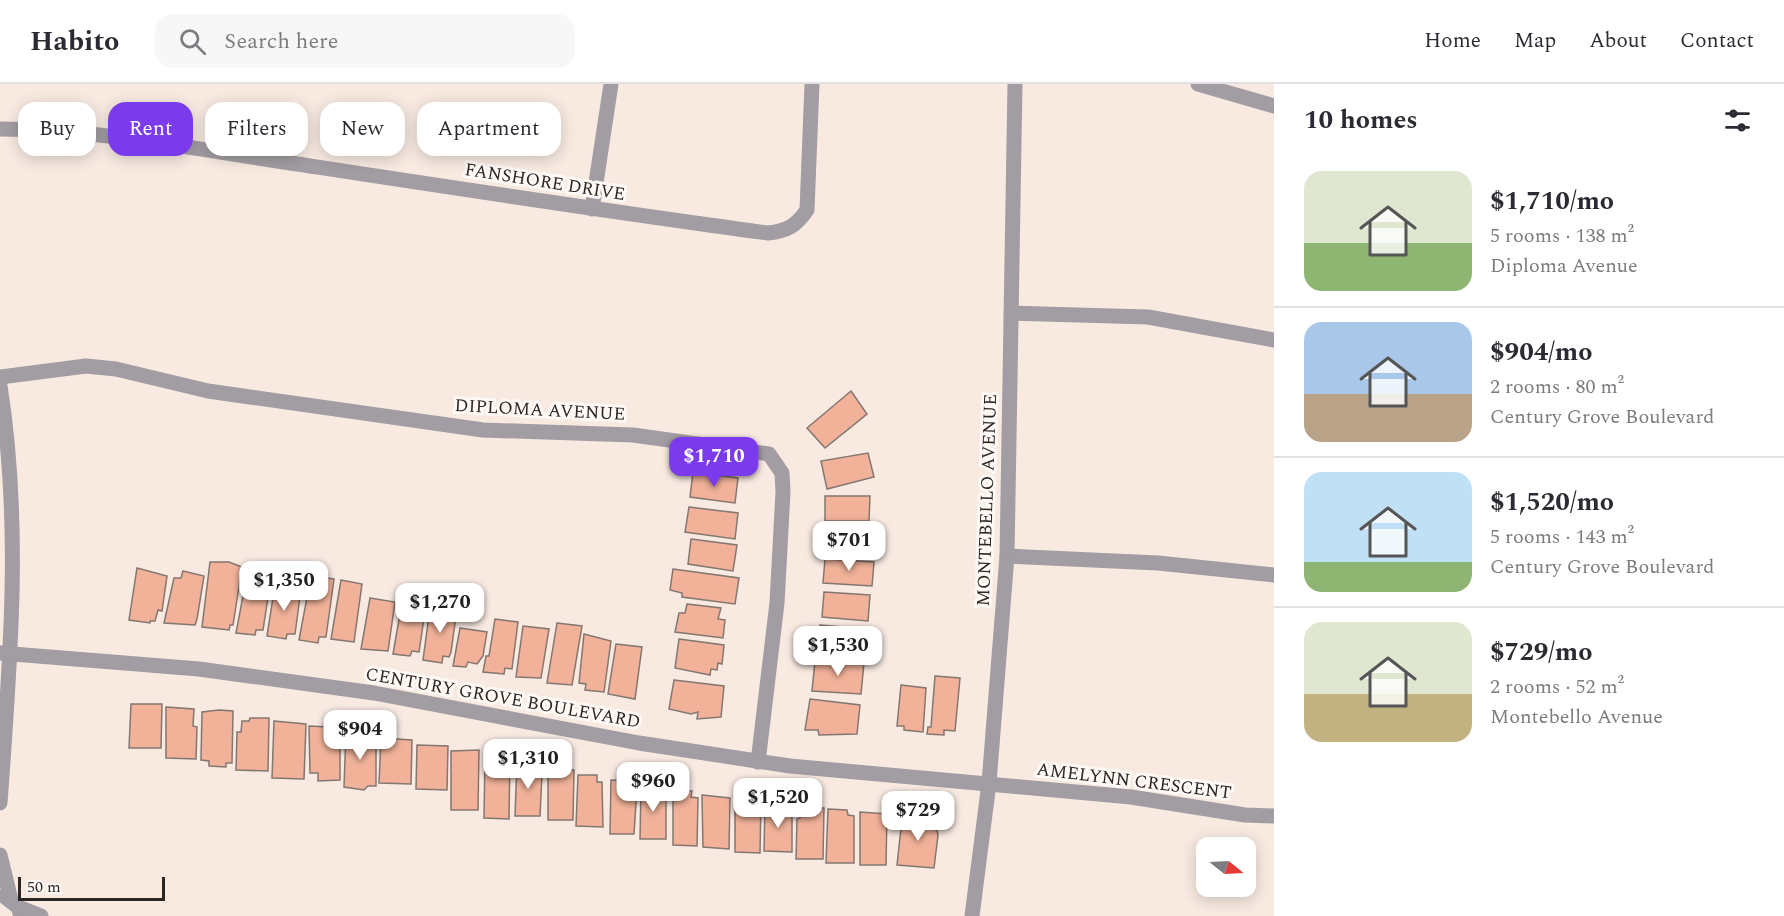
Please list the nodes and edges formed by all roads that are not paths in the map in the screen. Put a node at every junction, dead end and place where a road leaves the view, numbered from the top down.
1 (611, 84) edge
2 (812, 84) edge
3 (1015, 84) edge
4 (1198, 84) edge
5 (1274, 106) edge
6 (0, 129) edge
7 (592, 209) junction
8 (1011, 313) junction
9 (1274, 340) edge
10 (0, 377) edge
11 (0, 386) edge
12 (1007, 556) junction
13 (1274, 575) edge
14 (5, 653) edge
15 (758, 762) junction
16 (989, 783) junction
17 (0, 802) edge
18 (1274, 816) edge
19 (0, 855) edge
20 (12, 905) edge
21 (41, 916) edge
22 (972, 916) edge

1 - 7 street
2 - 7 street, FANSHORE DRIVE
3 - 8 street, MONTEBELLO AVENUE
4 - 5 street
6 - 7 street, FANSHORE DRIVE
8 - 9 street
8 - 12 street, MONTEBELLO AVENUE
10 - 15 street, DIPLOMA AVENUE
11 - 14 street
12 - 13 street
12 - 16 street, MONTEBELLO AVENUE
14 - 15 street, CENTURY GROVE BOULEVARD
14 - 17 street
15 - 16 street, CENTURY GROVE BOULEVARD
16 - 18 street, AMELYNN CRESCENT
16 - 22 street, MONTEBELLO AVENUE
19 - 20 street
20 - 21 street

